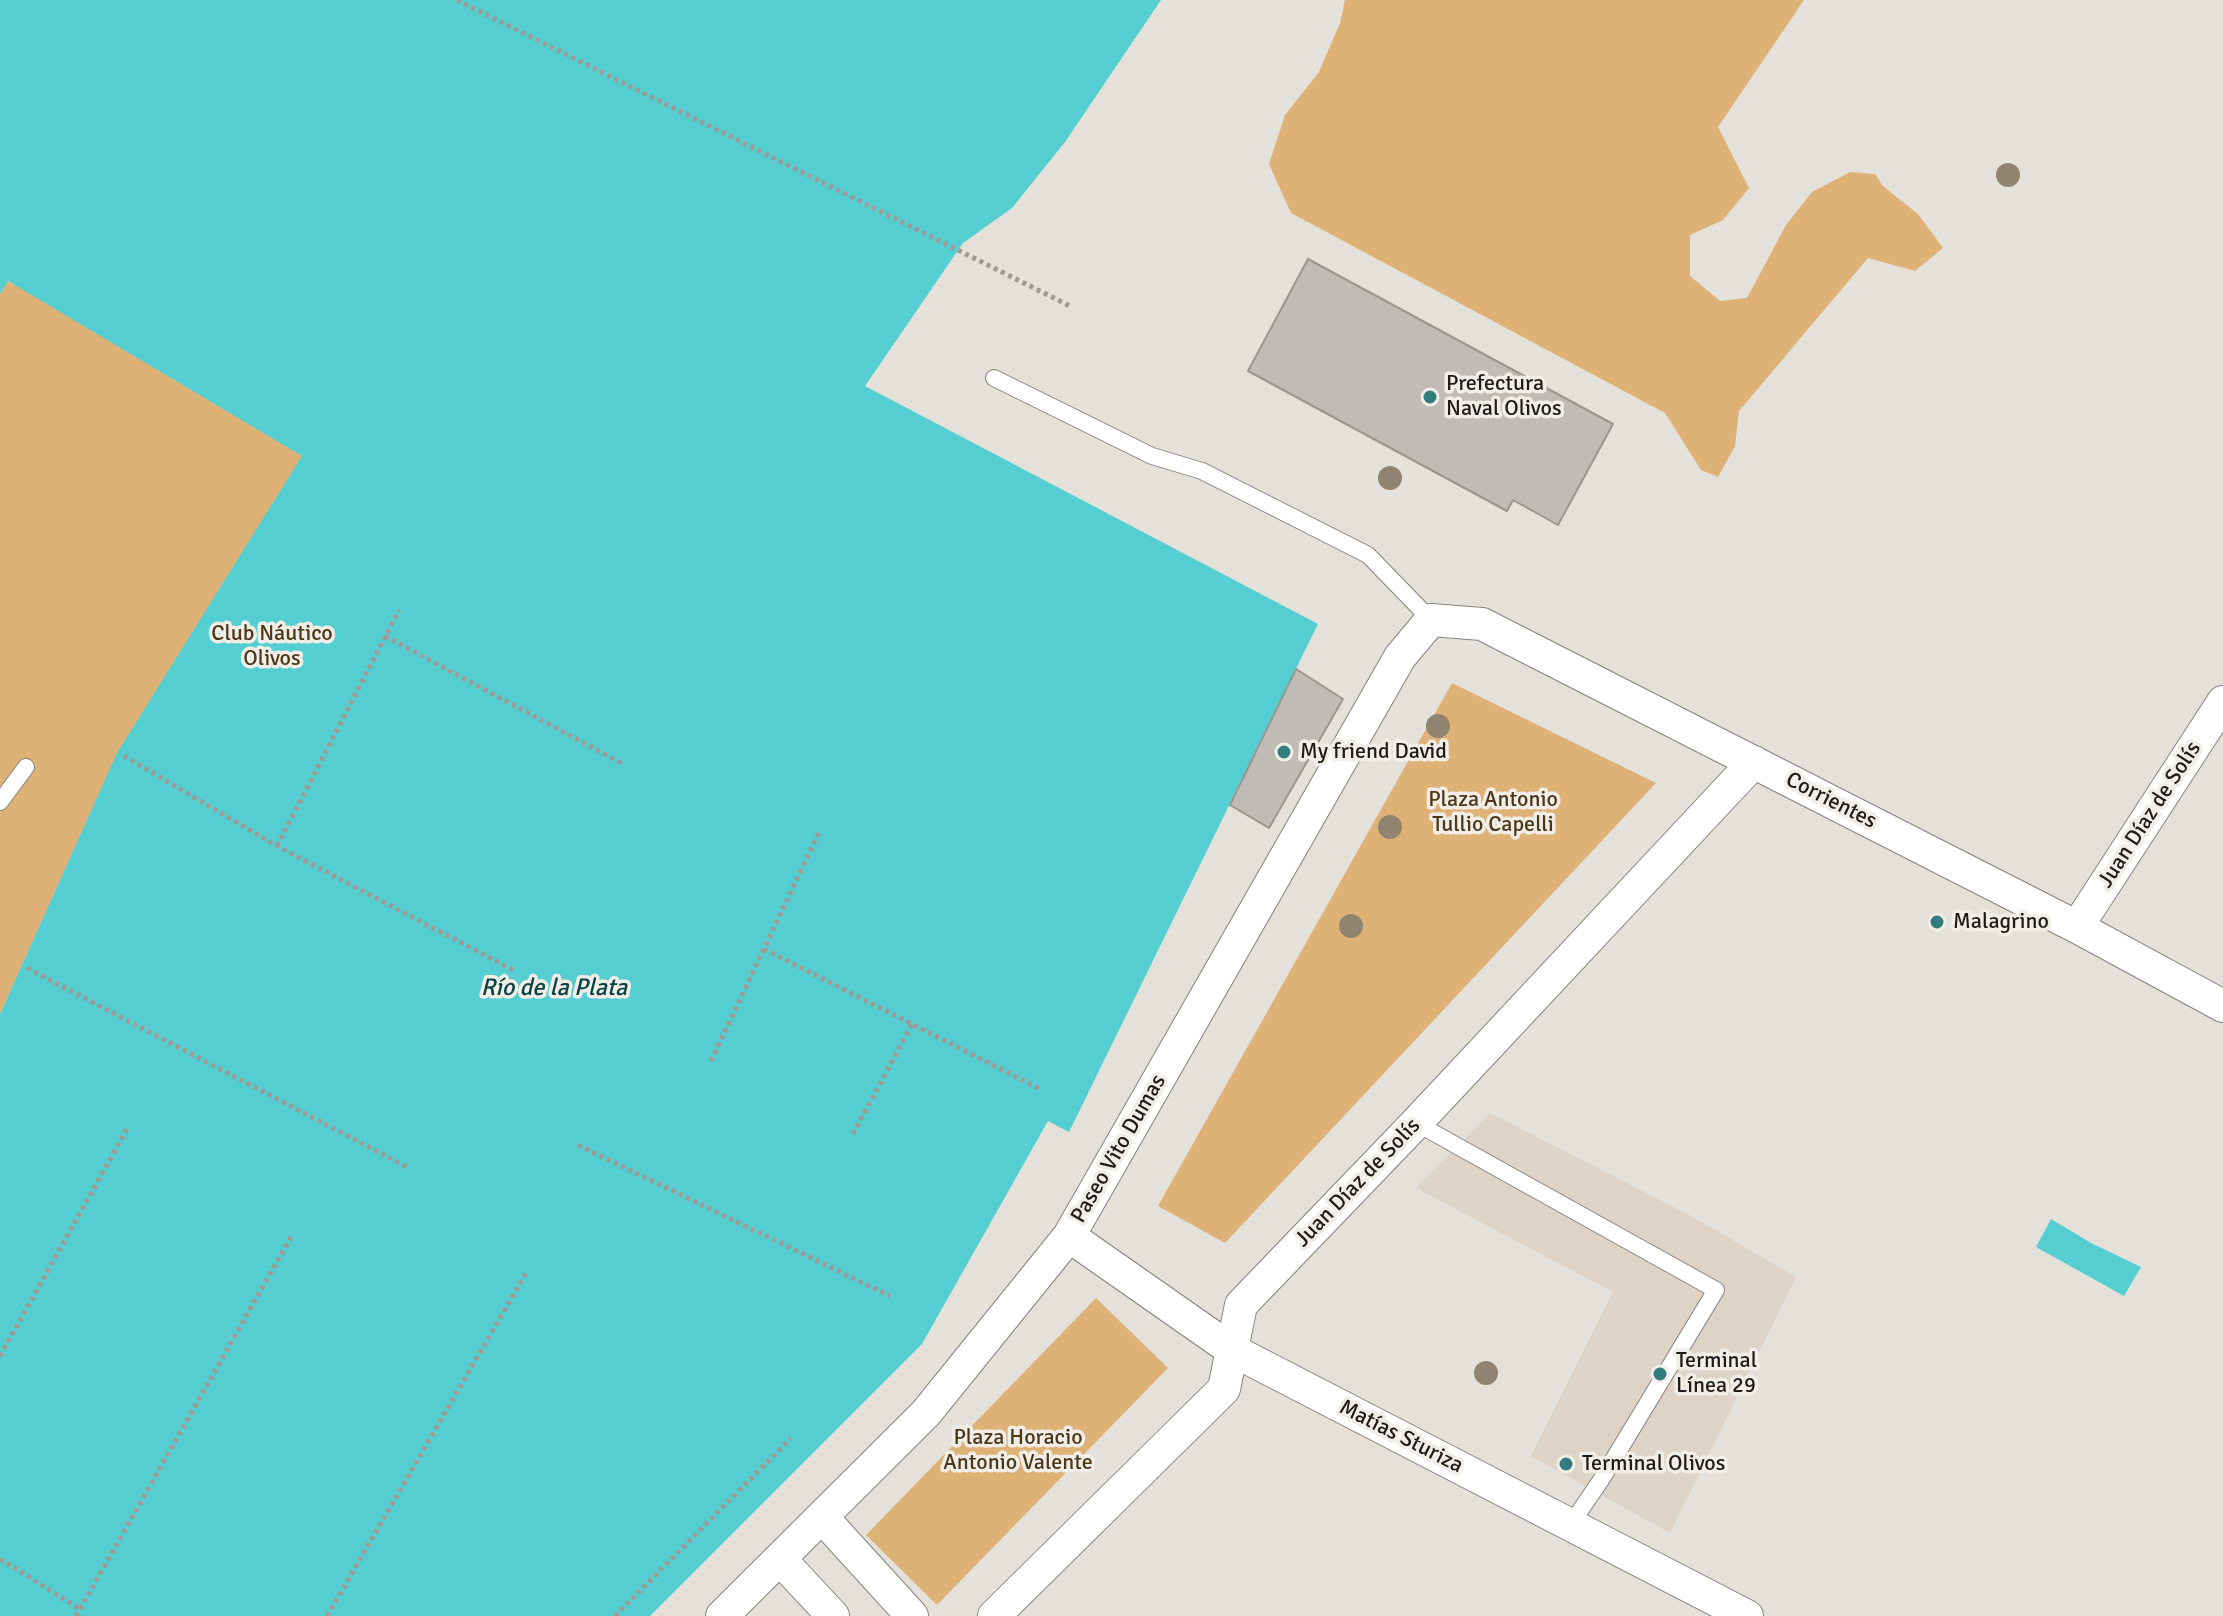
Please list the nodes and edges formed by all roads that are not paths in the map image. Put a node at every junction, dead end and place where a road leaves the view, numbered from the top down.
1 (994, 378) dead end
2 (1431, 620) junction
3 (2223, 702) edge
4 (1754, 762) junction
5 (26, 767) dead end
6 (0, 802) edge
7 (2077, 927) junction
8 (2223, 1006) edge
9 (1416, 1123) junction
10 (1069, 1236) junction
11 (1232, 1350) junction
12 (822, 1517) junction
13 (1571, 1524) junction
14 (780, 1559) junction
15 (722, 1616) edge
16 (833, 1616) edge
17 (912, 1616) edge
18 (994, 1616) edge
19 (1747, 1616) edge

1 - 2 lane
2 - 4 street, Corrientes
2 - 10 street, Paseo Vito Dumas
3 - 7 street, Juan Díaz de Solís
4 - 7 street, Corrientes
4 - 9 street, Juan Díaz de Solís
5 - 6 lane
7 - 8 street, Corrientes
9 - 11 street, Juan Díaz de Solís
9 - 13 lane
10 - 11 street, Matías Sturiza
10 - 12 street, Paseo Vito Dumas
11 - 13 street, Matías Sturiza
11 - 18 street, Juan Díaz de Solís
12 - 14 street, Paseo Vito Dumas
12 - 17 street
13 - 19 street, Matías Sturiza
14 - 15 street, Paseo Vito Dumas
14 - 16 street

